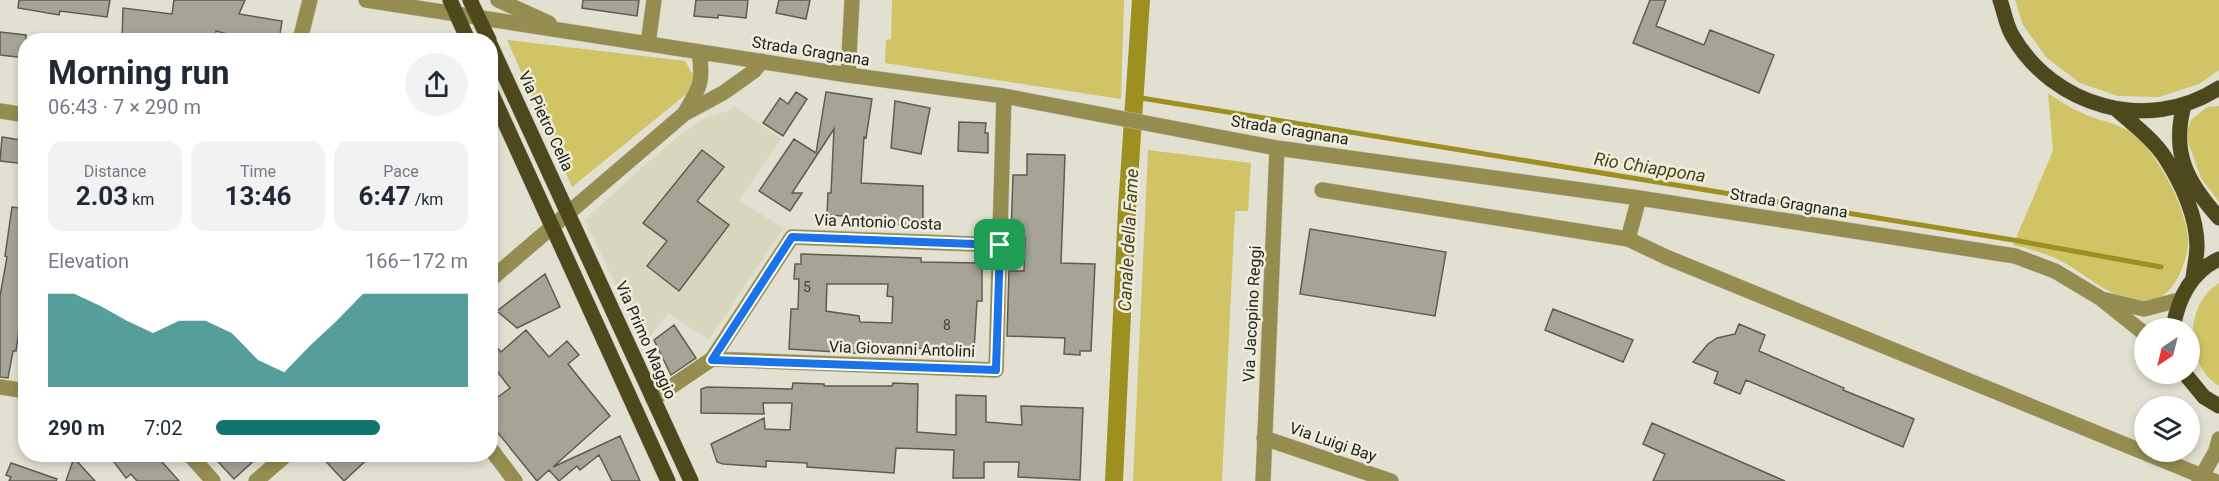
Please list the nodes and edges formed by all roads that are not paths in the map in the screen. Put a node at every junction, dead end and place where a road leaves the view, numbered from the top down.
1 (310, 0) edge
2 (366, 0) edge
3 (470, 0) edge
4 (498, 0) edge
5 (654, 0) edge
6 (852, 0) edge
7 (2000, 0) edge
8 (402, 3) edge
9 (463, 12) edge
10 (302, 33) edge
11 (467, 33) edge
12 (482, 33) edge
13 (574, 33) junction
14 (648, 44) junction
15 (699, 52) junction
16 (762, 61) junction
17 (498, 62) edge
18 (848, 75) junction
19 (2218, 89) edge
20 (1004, 96) junction
21 (498, 105) edge
22 (2184, 105) junction
23 (2117, 110) junction
24 (0, 111) edge
25 (18, 114) edge
26 (684, 114) junction
27 (1277, 148) junction
28 (1322, 190) dead end
29 (1639, 198) junction
30 (2219, 218) edge
31 (561, 220) junction
32 (1628, 239) junction
33 (1000, 245) junction
34 (2219, 259) edge
35 (498, 273) edge
36 (2193, 279) junction
37 (2100, 298) junction
38 (2180, 300) junction
39 (2176, 318) edge
40 (2134, 325) edge
41 (712, 360) junction
42 (2193, 384) edge
43 (0, 387) edge
44 (18, 390) edge
45 (653, 399) junction
46 (2219, 406) edge
47 (1264, 438) junction
48 (2219, 440) edge
49 (498, 459) edge
50 (196, 462) edge
51 (278, 462) edge
52 (2205, 480) edge
53 (213, 481) edge
54 (256, 481) edge
55 (514, 481) edge
56 (668, 481) edge
57 (691, 481) edge
58 (1263, 481) edge
59 (1390, 481) edge

1 - 10 street
2 - 8 street, Strada Gragnana
3 - 9 main road, Via Pietro Cella
4 - 13 street
5 - 14 street
6 - 18 street
7 - 23 main road
8 - 9 street, Strada Gragnana
9 - 11 main road, Via Pietro Cella
9 - 12 main road, Via Pietro Cella
9 - 13 street, Strada Gragnana
13 - 14 street, Strada Gragnana
14 - 15 street, Strada Gragnana
15 - 16 street, Strada Gragnana
15 - 26 street
16 - 18 street, Strada Gragnana
16 - 26 street
17 - 31 main road, Via Pietro Cella
18 - 20 street, Strada Gragnana
19 - 22 main road
20 - 27 street, Strada Gragnana
20 - 33 street, Via Giovanni Antolini
21 - 31 main road
22 - 23 main road
22 - 30 main road
23 - 36 main road
24 - 25 street
26 - 31 street
27 - 29 street, Strada Gragnana
27 - 47 street, Via Jacopino Reggi
28 - 32 street
29 - 32 street
29 - 37 street, Strada Gragnana
31 - 35 street
31 - 45 main road, Via Primo Maggio
31 - 56 main road
32 - 52 street
33 - 41 street, Via Antonio Costa
33 - 41 street, Via Giovanni Antolini
34 - 36 main road
36 - 38 main road
37 - 38 street, Strada Gragnana
37 - 40 street, Strada Gragnana
38 - 39 main road
41 - 45 street
42 - 46 main road
43 - 44 street
45 - 57 main road, Via Primo Maggio
47 - 58 street, Via Jacopino Reggi
47 - 59 street, Via Luigi Bay
48 - 52 street
49 - 55 street
50 - 53 street
51 - 54 street

